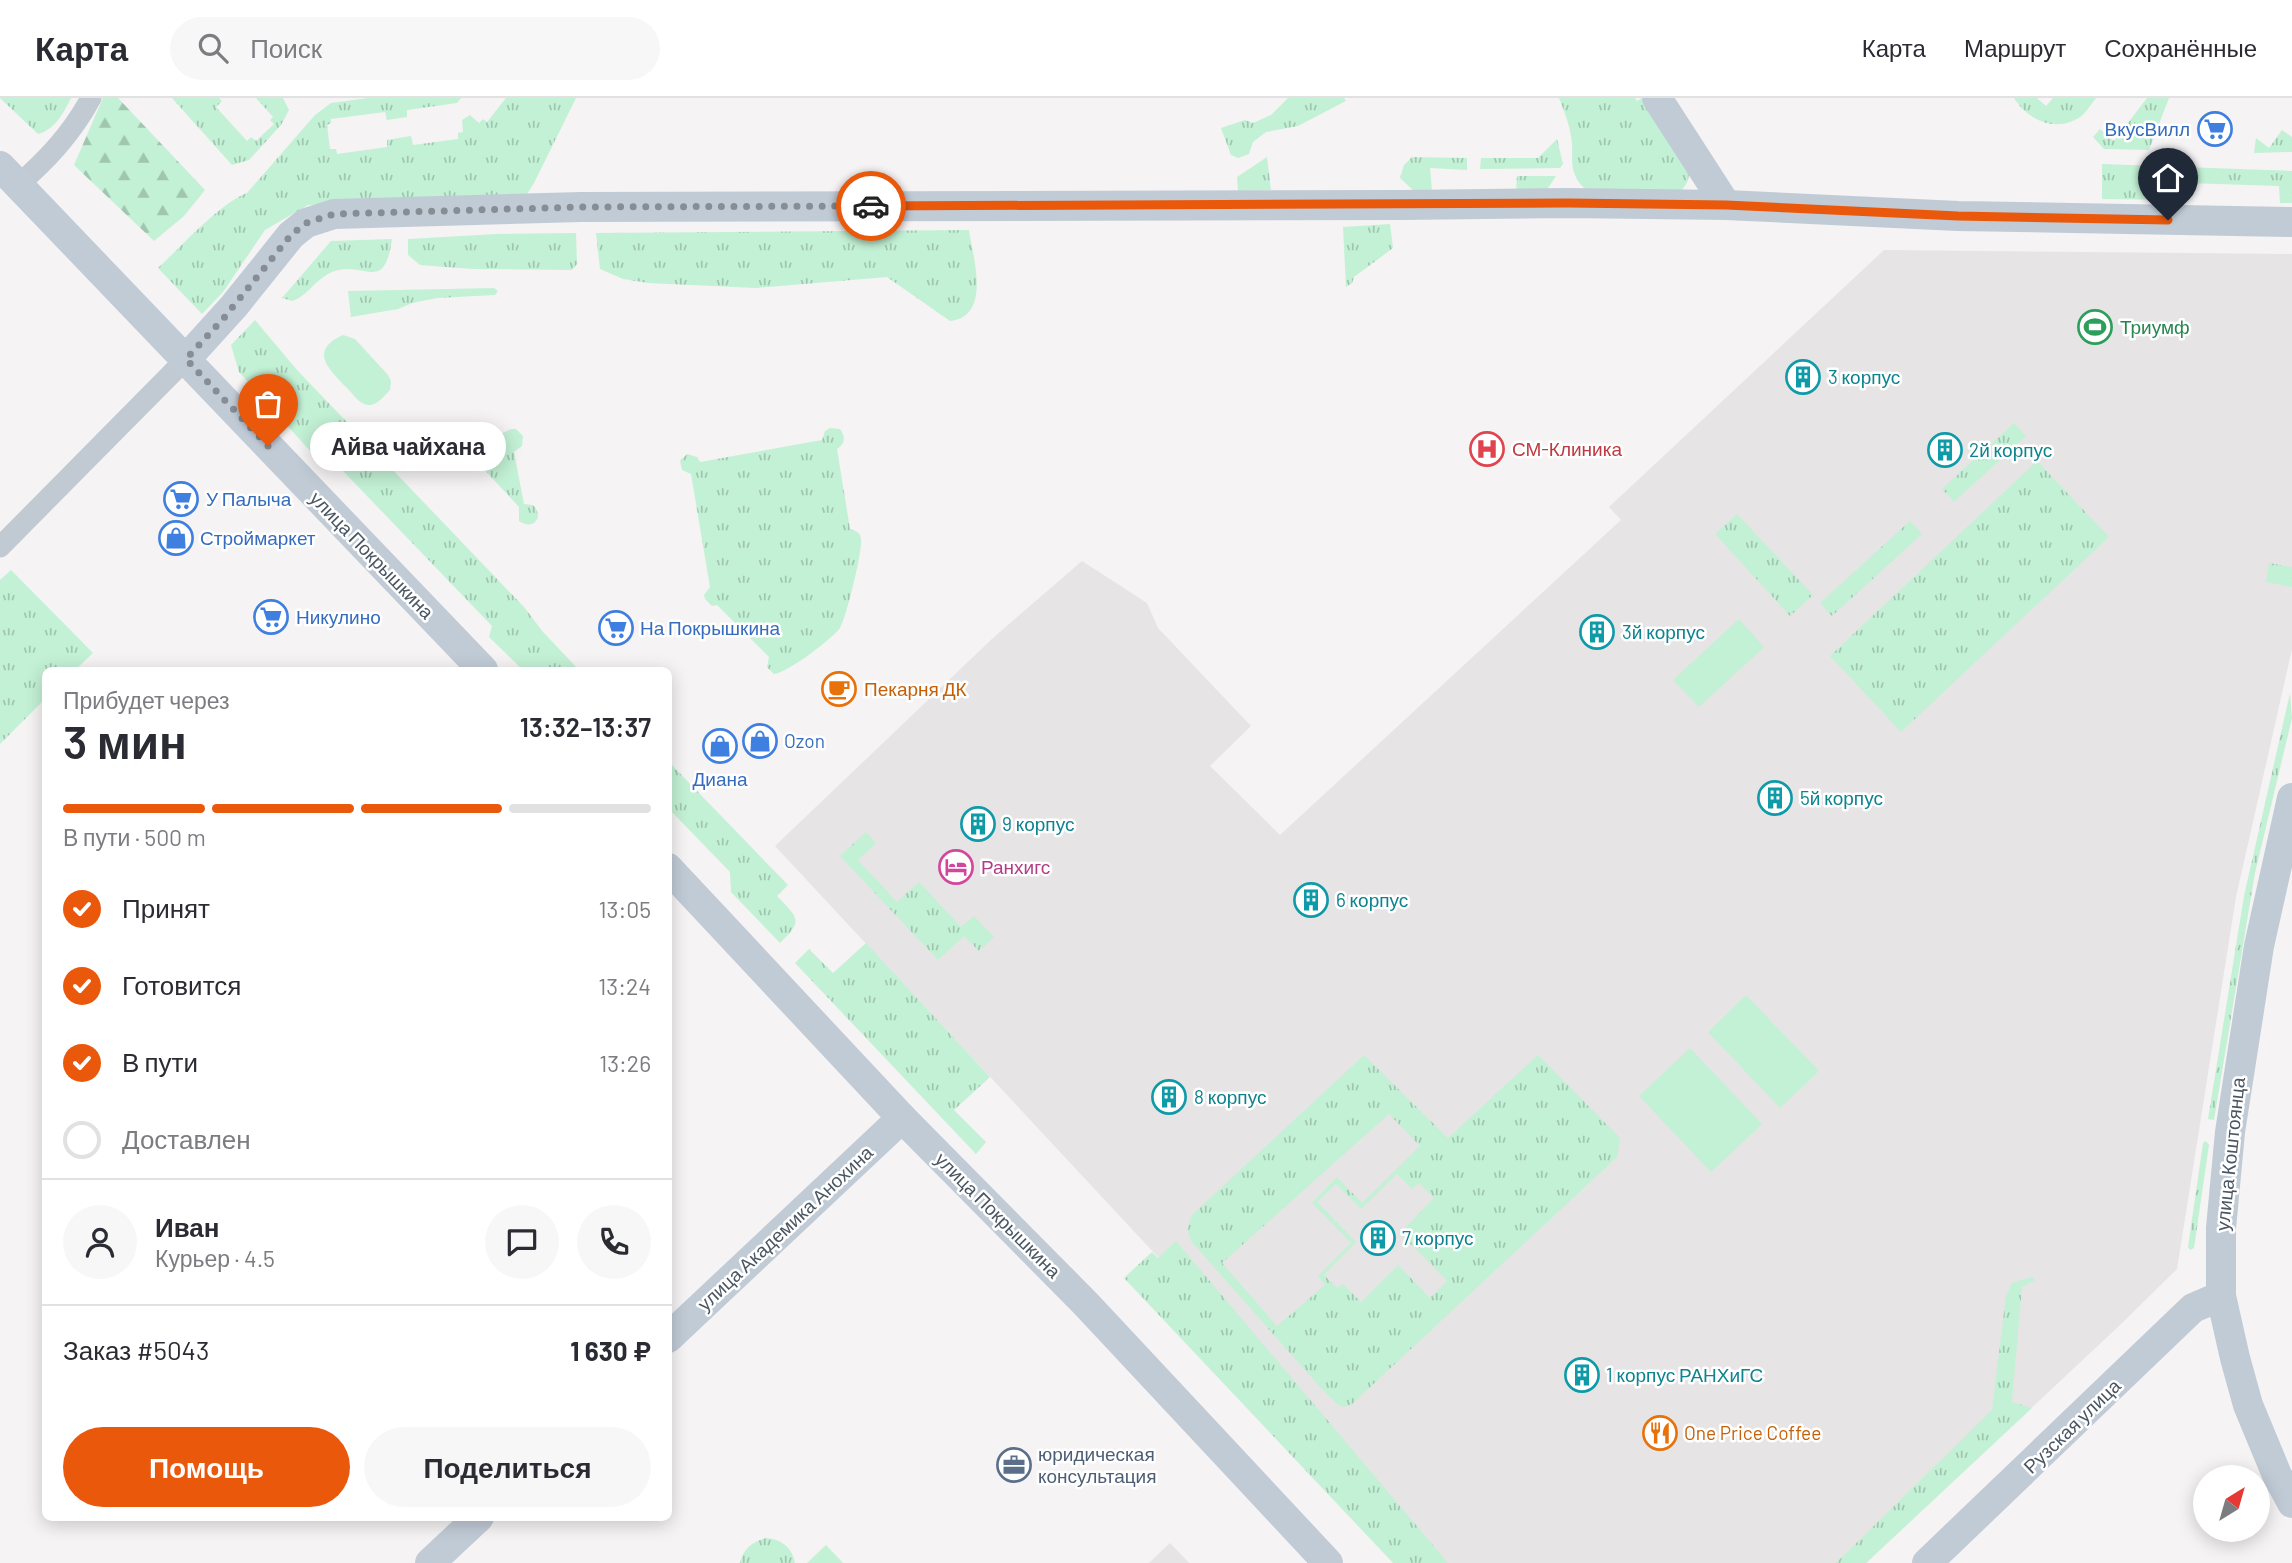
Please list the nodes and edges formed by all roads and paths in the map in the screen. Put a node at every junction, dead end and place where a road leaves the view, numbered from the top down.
1 (91, 98) edge
2 (1657, 98) edge
3 (9, 175) edge
4 (1726, 205) junction
5 (2292, 222) edge
6 (186, 359) junction
7 (0, 547) edge
8 (480, 667) edge
9 (2292, 798) edge
10 (672, 872) edge
11 (902, 1118) junction
12 (2221, 1296) junction
13 (672, 1334) edge
14 (2292, 1503) edge
15 (475, 1521) edge
16 (430, 1563) edge
17 (1328, 1563) edge
18 (1927, 1563) edge

1 - 3 street
2 - 4 street
3 - 6 street, улица Покрышкина
4 - 5 street
4 - 6 street
6 - 7 street
6 - 8 street, улица Покрышкина
9 - 12 street, улица Коштоянца
10 - 11 street, улица Покрышкина
11 - 13 street, улица Академика Анохина
11 - 17 street, улица Покрышкина
12 - 14 street, улица Коштоянца
12 - 18 street, Рузская улица
15 - 16 street

